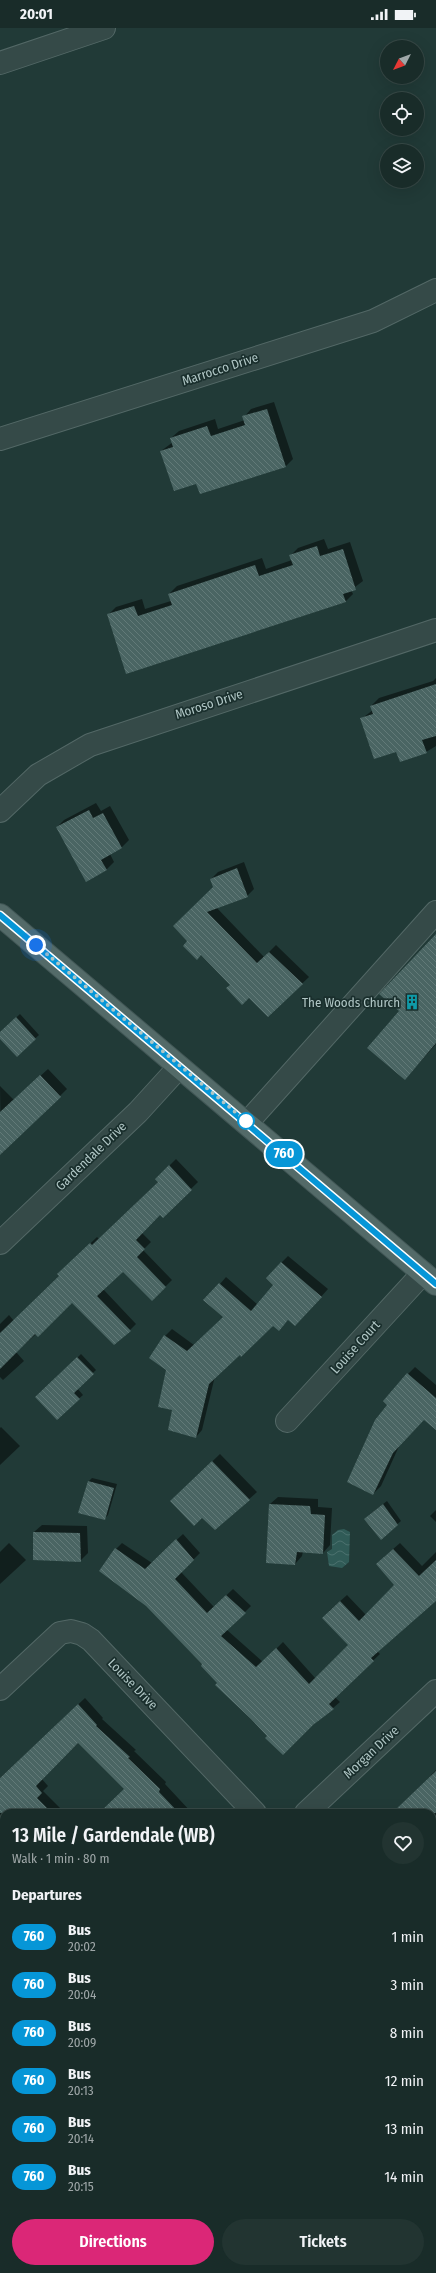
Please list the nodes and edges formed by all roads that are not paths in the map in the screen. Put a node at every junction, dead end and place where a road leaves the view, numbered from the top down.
1 (104, 28) edge
2 (0, 63) edge
3 (436, 290) edge
4 (0, 439) edge
5 (436, 630) edge
6 (0, 811) edge
7 (436, 912) edge
8 (0, 914) edge
9 (179, 1067) junction
10 (247, 1123) junction
11 (0, 1243) edge
12 (429, 1279) edge
13 (287, 1421) dead end
14 (0, 1689) edge
15 (436, 1691) edge
16 (251, 1809) edge
17 (310, 1809) edge

1 - 2 street
3 - 4 street, Marrocco Drive
5 - 6 street, Moroso Drive
7 - 10 street
8 - 9 main road
9 - 10 main road
9 - 11 street, Gardendale Drive
10 - 12 main road
12 - 13 street, Louise Court
14 - 16 street, Louise Drive
15 - 17 street, Morgan Drive

